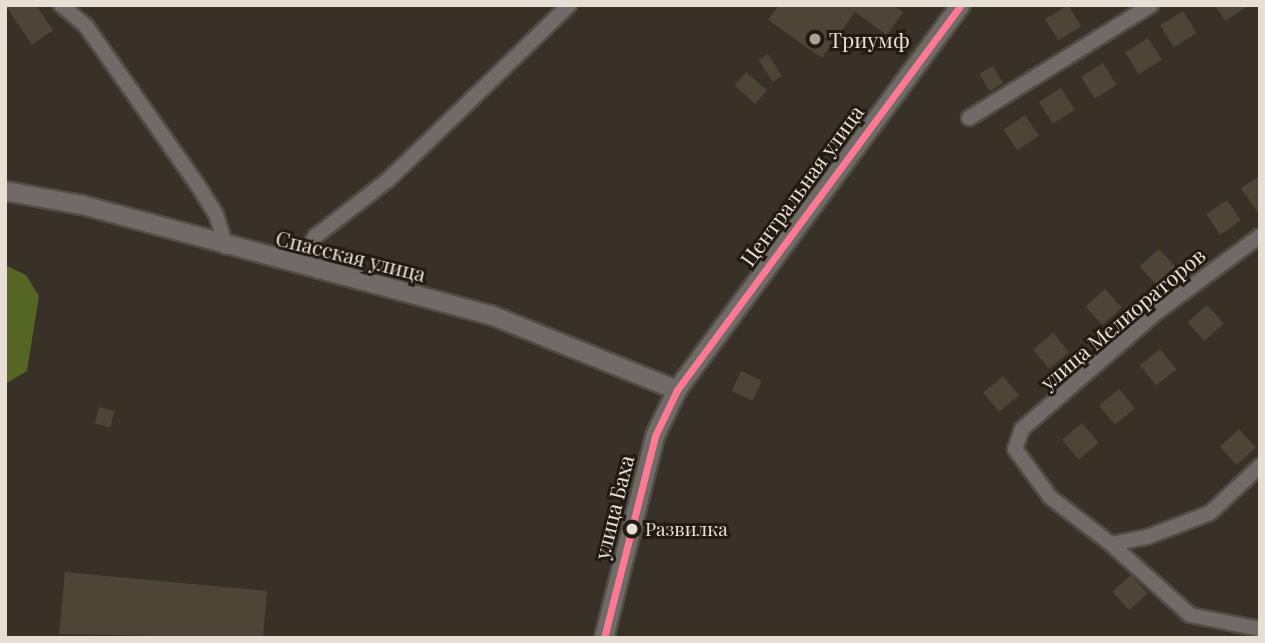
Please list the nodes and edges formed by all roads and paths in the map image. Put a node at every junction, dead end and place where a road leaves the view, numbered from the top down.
1 (61, 5) edge
2 (569, 5) edge
3 (961, 5) edge
4 (1151, 5) edge
5 (969, 118) dead end
6 (5, 191) edge
7 (1260, 236) edge
8 (226, 247) junction
9 (299, 265) junction
10 (677, 390) junction
11 (1260, 466) edge
12 (1111, 544) junction
13 (1260, 629) edge
14 (604, 638) edge

1 - 8 street
2 - 9 street
3 - 10 street, Центральная улица
4 - 5 street
6 - 8 street, Спасская улица
7 - 12 street, улица Мелиораторов
8 - 9 street, Спасская улица
9 - 10 street, Спасская улица
10 - 14 street, улица Баха
11 - 12 street
12 - 13 street

